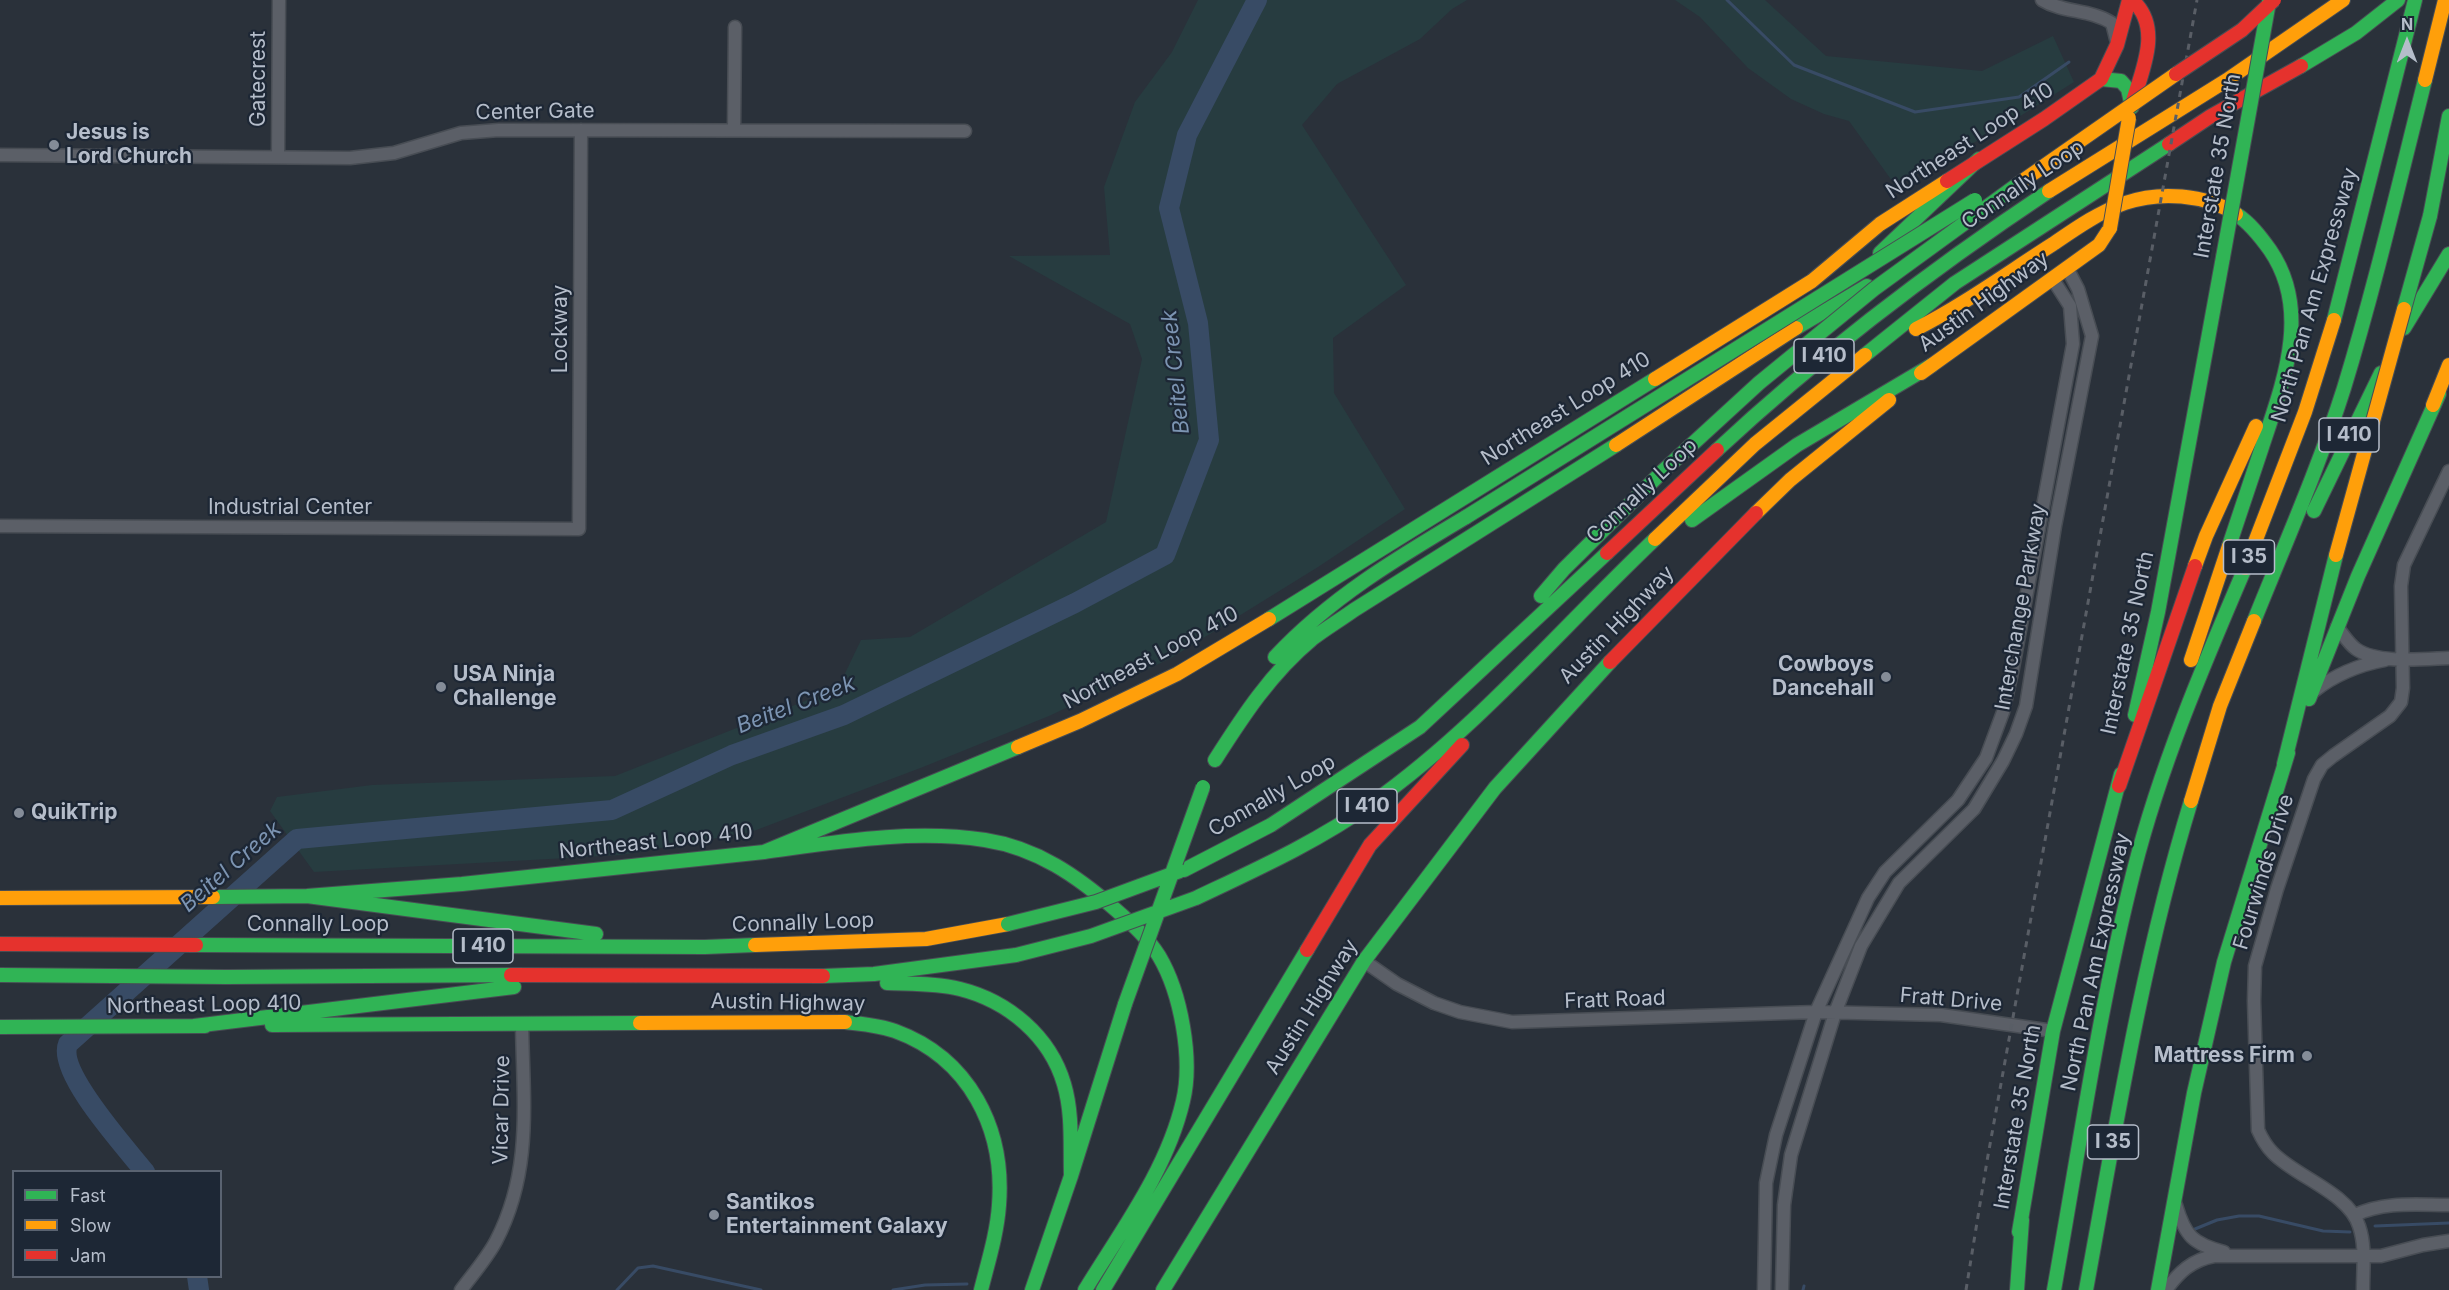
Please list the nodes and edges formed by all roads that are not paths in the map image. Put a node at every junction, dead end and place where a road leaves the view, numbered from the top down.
1 (279, 0) edge
2 (2042, 0) edge
3 (2130, 0) edge
4 (2269, 0) edge
5 (2274, 0) edge
6 (2337, 0) edge
7 (2343, 0) edge
8 (2398, 0) edge
9 (2415, 0) edge
10 (2445, 0) edge
11 (2316, 19) junction
12 (735, 27) dead end
13 (2117, 45) junction
14 (2102, 79) junction
15 (2228, 80) junction
16 (2132, 104) junction
17 (2449, 116) edge
18 (581, 130) junction
19 (734, 130) junction
20 (965, 130) dead end
21 (2075, 143) junction
22 (0, 156) edge
23 (278, 157) junction
24 (1979, 159) junction
25 (2449, 165) edge
26 (2430, 216) junction
27 (2449, 254) edge
28 (2067, 268) junction
29 (2052, 278) junction
30 (1812, 318) junction
31 (2293, 330) junction
32 (1873, 348) junction
33 (1932, 365) junction
34 (2449, 365) edge
35 (2449, 377) edge
36 (2433, 405) junction
37 (2449, 471) edge
38 (0, 526) edge
39 (579, 529) joint
40 (1620, 572) junction
41 (2256, 620) junction
42 (2337, 627) junction
43 (2449, 658) edge
44 (2389, 659) junction
45 (2403, 659) junction
46 (1515, 681) junction
47 (1463, 685) junction
48 (2311, 694) junction
49 (2284, 764) junction
50 (1209, 773) junction
51 (2163, 773) junction
52 (2119, 786) junction
53 (765, 852) junction
54 (307, 896) junction
55 (0, 898) edge
56 (0, 944) edge
57 (705, 947) junction
58 (1364, 961) junction
59 (633, 974) junction
60 (0, 975) edge
61 (778, 977) junction
62 (1816, 1012) junction
63 (1835, 1013) junction
64 (1881, 1014) joint
65 (660, 1022) joint
66 (522, 1024) junction
67 (194, 1026) junction
68 (5, 1027) edge
69 (2053, 1031) junction
70 (1071, 1176) junction
71 (2174, 1200) junction
72 (2449, 1205) edge
73 (2355, 1215) junction
74 (2022, 1220) junction
75 (2449, 1241) edge
76 (2233, 1255) junction
77 (2363, 1256) junction
78 (461, 1290) edge
79 (981, 1290) edge
80 (1032, 1290) edge
81 (1085, 1290) edge
82 (1103, 1290) edge
83 (1163, 1290) edge
84 (1764, 1290) edge
85 (1782, 1290) edge
86 (2005, 1290) edge
87 (2017, 1290) edge
88 (2052, 1290) edge
89 (2086, 1290) edge
90 (2158, 1290) edge
91 (2166, 1290) edge
92 (2363, 1290) edge

1 - 23 street, Gatecrest
2 - 13 street
3 - 13 main road
3 - 16 main road, Austin Highway
4 - 52 main road, Interstate 35 North, bridge
5 - 21 main road, bridge
6 - 11 main road
7 - 11 main road, I 410
8 - 32 main road
9 - 51 main road, North Pan Am Expressway / I 35
10 - 41 main road
11 - 15 main road, Connally Loop / I 410
12 - 19 street
13 - 14 main road
14 - 16 main road
14 - 24 main road, Northeast Loop 410
15 - 30 main road
15 - 47 main road, Connally Loop / I 410
16 - 28 main road, Austin Highway, bridge
17 - 26 main road
18 - 19 street, Center Gate
18 - 23 street, Center Gate
18 - 39 street, Lockway
19 - 20 street, Center Gate
21 - 47 main road, bridge
21 - 50 main road, bridge
22 - 23 street, Center Gate
24 - 30 main road
24 - 53 main road, Northeast Loop 410
25 - 26 main road
26 - 49 main road, bridge
27 - 41 main road, I 410
28 - 29 main road, Austin Highway
28 - 63 street, Interchange Parkway
29 - 33 main road, Austin Highway
29 - 62 street, Interchange Parkway
30 - 50 main road
31 - 32 main road, I 410
31 - 51 main road, I 410
31 - 52 main road
32 - 40 main road, Connally Loop / I 410
33 - 40 main road
33 - 58 main road, Austin Highway
34 - 36 main road
35 - 36 main road
36 - 42 main road
37 - 45 street, Fourwinds Drive
38 - 39 street, Industrial Center
40 - 46 main road, Connally Loop / I 410
41 - 89 main road, I 35
42 - 44 street
42 - 48 main road
43 - 45 street
44 - 45 street
44 - 48 street
45 - 73 street, Fourwinds Drive
46 - 61 main road, Connally Loop / I 410, bridge
46 - 82 main road
47 - 57 main road, Connally Loop / I 410, bridge
48 - 49 main road
49 - 71 main road
50 - 70 main road, bridge
51 - 88 main road, North Pan Am Expressway / I 35
52 - 69 main road, Interstate 35 North
53 - 54 main road, Northeast Loop 410
53 - 81 main road
54 - 55 main road, Northeast Loop 410
54 - 57 main road
56 - 57 main road, Connally Loop / I 410
58 - 62 street, Fratt Road
58 - 83 main road, Austin Highway
59 - 60 main road, Connally Loop / I 410
59 - 61 main road, Connally Loop / I 410
59 - 67 main road
61 - 70 main road
62 - 63 street, Fratt Road
62 - 84 street, Interchange Parkway
63 - 64 street, Fratt Road
63 - 85 street, Interchange Parkway
64 - 69 street, Fratt Drive
65 - 66 main road, Northeast Loop 410
65 - 79 main road, Austin Highway
66 - 67 main road, Northeast Loop 410
66 - 78 street, Vicar Drive
67 - 68 main road, Northeast Loop 410
69 - 74 main road, Interstate 35 North
70 - 80 main road
71 - 76 street
71 - 90 main road
72 - 73 street
73 - 77 street
74 - 86 main road, Interstate 35 North
74 - 87 main road
75 - 77 street
76 - 77 street
76 - 91 street
77 - 92 street

